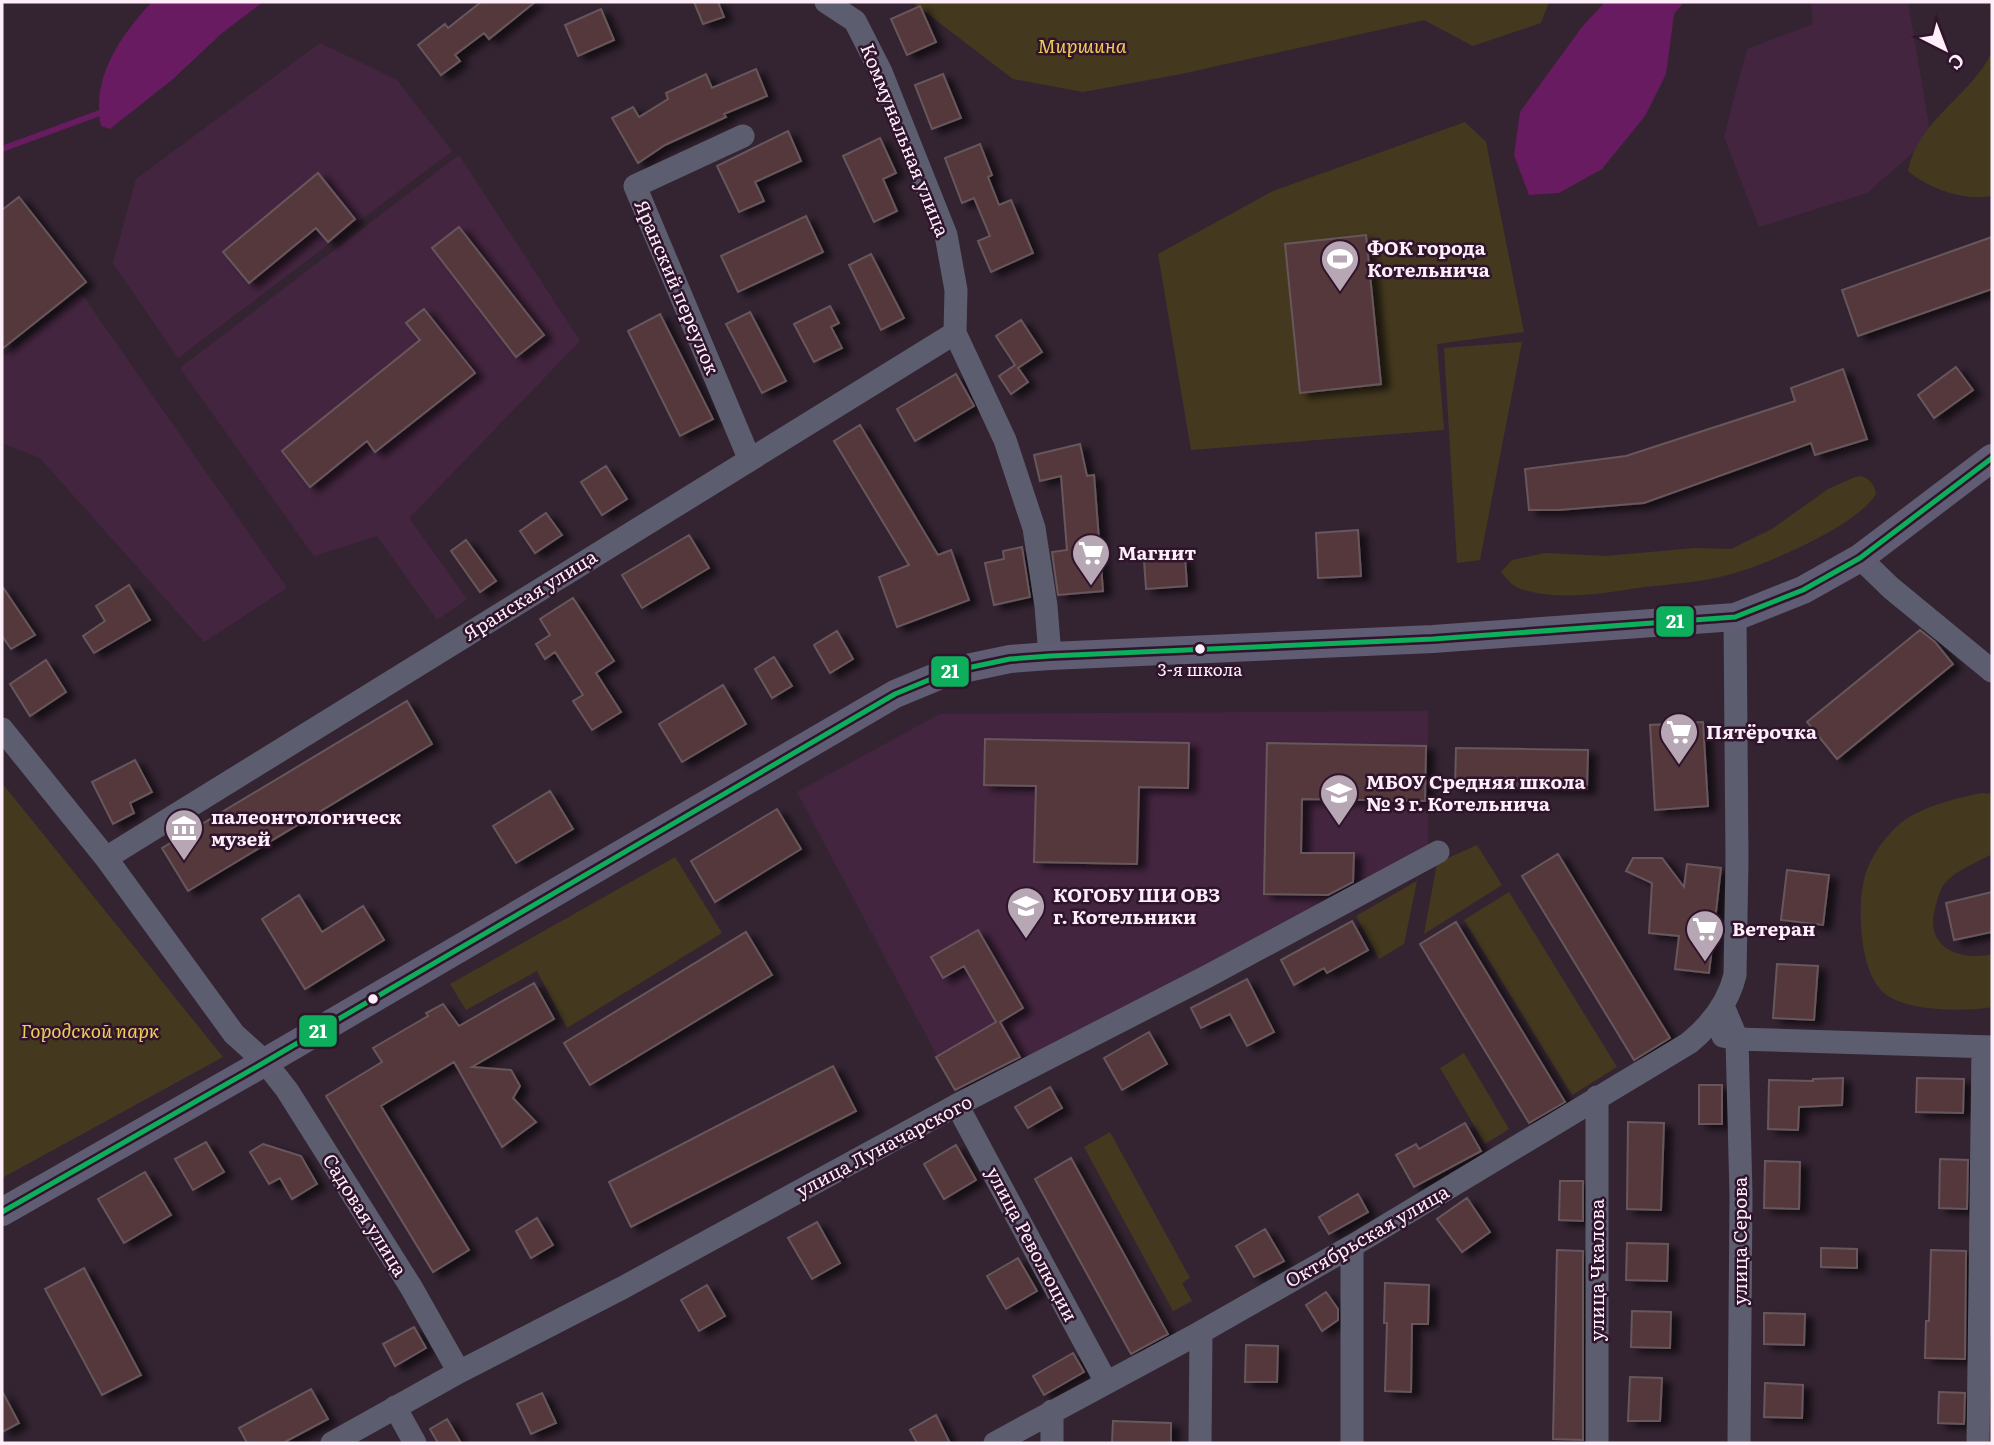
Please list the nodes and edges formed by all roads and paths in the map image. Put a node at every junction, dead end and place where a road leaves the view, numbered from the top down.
1 (826, 2) edge
2 (743, 136) dead end
3 (955, 332) junction
4 (749, 458) junction
5 (1992, 458) edge
6 (1860, 558) junction
7 (1735, 617) junction
8 (1050, 656) junction
9 (1992, 671) edge
10 (2, 729) edge
11 (1438, 852) dead end
12 (106, 858) junction
13 (1723, 1006) junction
14 (1704, 1031) junction
15 (1737, 1039) junction
16 (1988, 1047) edge
17 (265, 1062) junction
18 (1597, 1097) junction
19 (957, 1105) junction
20 (2, 1212) edge
21 (1352, 1246) junction
22 (1201, 1332) junction
23 (459, 1372) junction
24 (1106, 1382) junction
25 (396, 1407) junction
26 (1052, 1411) junction
27 (332, 1443) edge
28 (415, 1443) edge
29 (995, 1443) edge
30 (1052, 1443) edge
31 (1200, 1443) edge
32 (1352, 1443) edge
33 (1598, 1443) edge
34 (1739, 1443) edge
35 (1978, 1443) edge

1 - 3 street, Коммунальная улица
2 - 4 street, Яранский переулок
3 - 4 street, Яранская улица
3 - 8 street, Коммунальная улица
4 - 12 street, Яранская улица
5 - 6 main road
6 - 7 main road
6 - 9 street
7 - 8 main road
7 - 13 street
8 - 17 main road
10 - 12 street, Садовая улица
11 - 19 street, улица Луначарского
12 - 17 street, Садовая улица
13 - 14 street, Октябрьская улица
13 - 15 street
14 - 15 street
14 - 18 street, Октябрьская улица
15 - 16 street
15 - 34 street, улица Серова
16 - 35 street
17 - 20 main road
17 - 23 street, Садовая улица
18 - 21 street, Октябрьская улица
18 - 33 street, улица Чкалова
19 - 23 street, улица Луначарского
19 - 24 street, улица Революции
21 - 22 street, Октябрьская улица
21 - 32 street
22 - 24 street, Октябрьская улица
22 - 31 street
23 - 25 street, улица Луначарского
24 - 26 street, Октябрьская улица
25 - 27 street, улица Луначарского
25 - 28 street
26 - 29 street, Октябрьская улица
26 - 30 street

